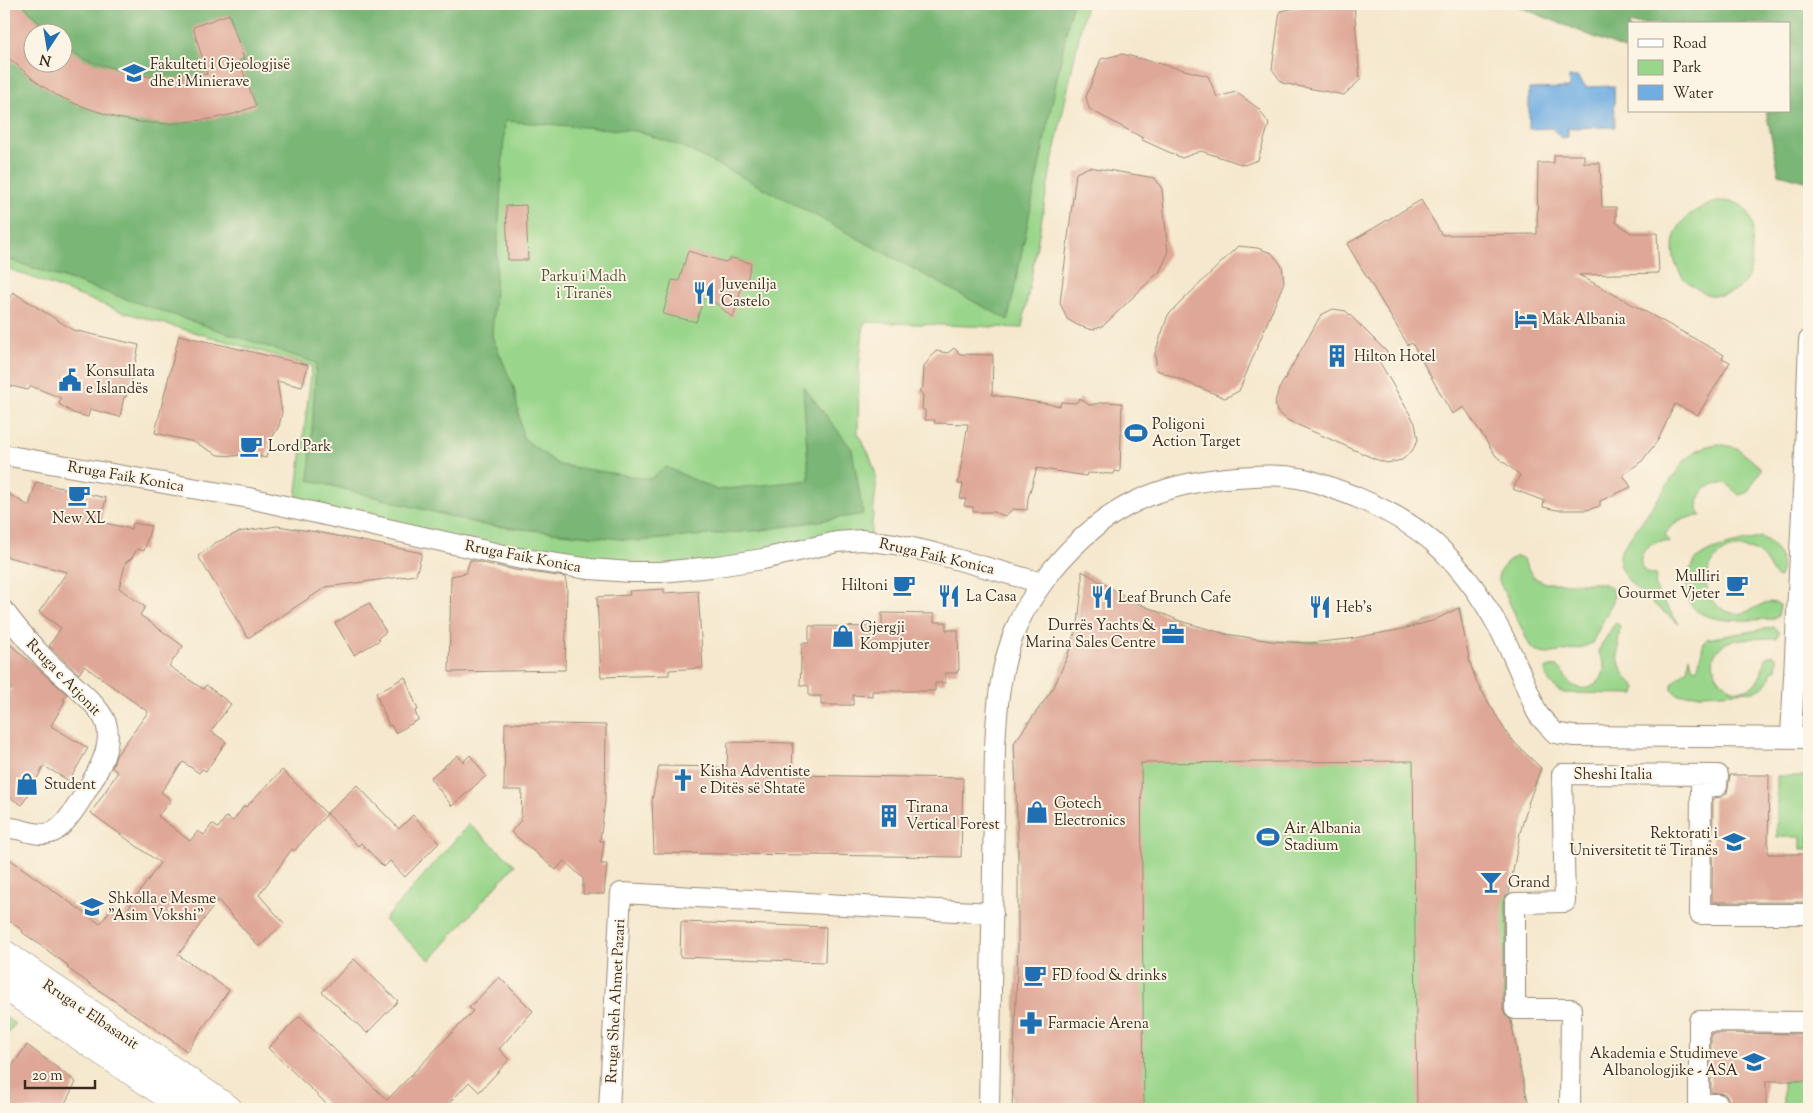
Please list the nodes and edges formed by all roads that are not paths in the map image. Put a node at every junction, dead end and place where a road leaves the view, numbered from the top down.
1 (1809, 340) edge
2 (4, 455) edge
3 (1042, 583) junction
4 (4, 611) edge
5 (1800, 738) edge
6 (4, 828) edge
7 (993, 913) junction
8 (1809, 914) edge
9 (4, 954) edge
10 (4, 985) edge
11 (1809, 1022) edge
12 (188, 1109) edge
13 (228, 1109) edge
14 (609, 1109) edge
15 (989, 1109) edge
16 (1570, 1109) edge
17 (1718, 1109) edge

1 - 5 street
2 - 3 street, Rruga Faik Konica
3 - 5 street
3 - 7 street
4 - 6 street, Rruga e Atjonit
7 - 14 street, Rruga Sheh Ahmet Pazari
7 - 15 street
8 - 16 street, Sheshi Italia
9 - 13 main road, Rruga e Elbasanit
10 - 12 main road, Rruga e Elbasanit
11 - 17 street

